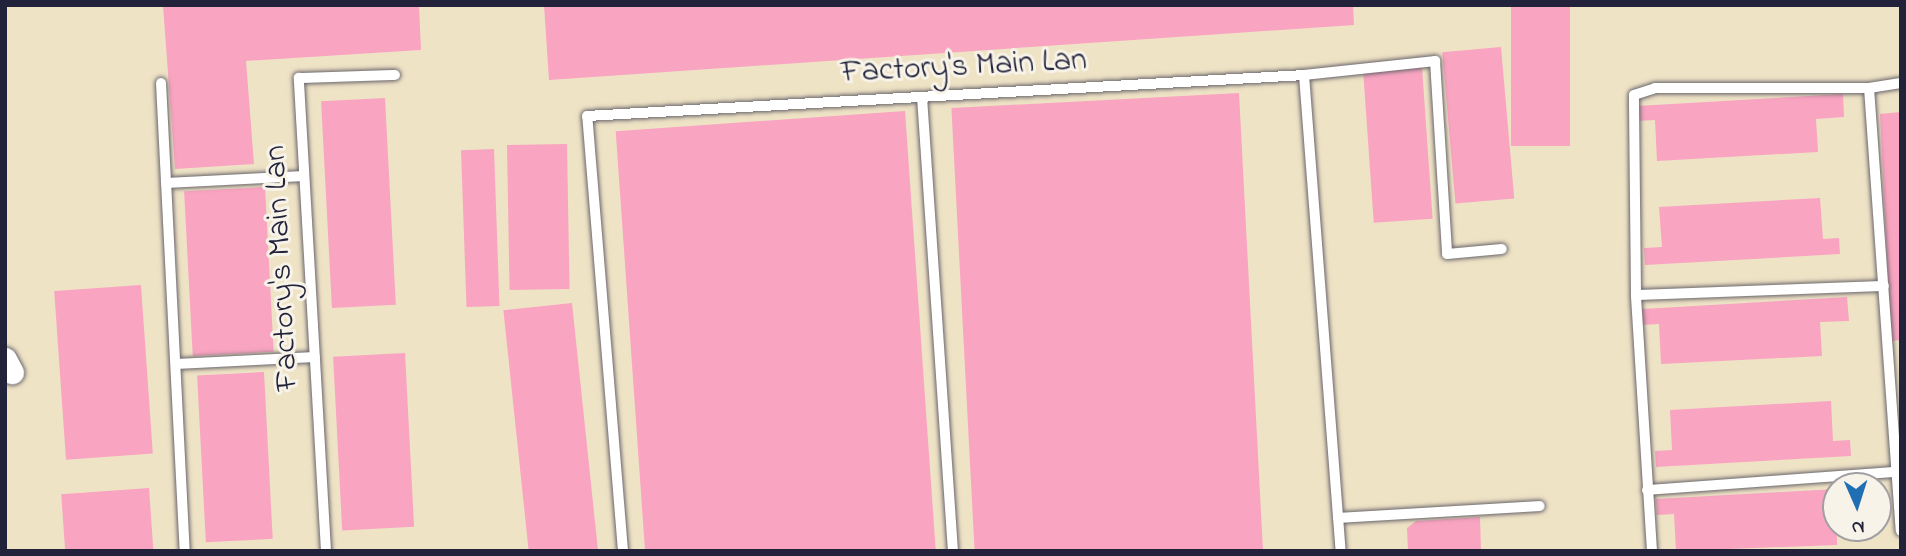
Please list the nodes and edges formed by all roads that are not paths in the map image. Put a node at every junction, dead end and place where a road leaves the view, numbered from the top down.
1 (396, 75) dead end
2 (1304, 75) junction
3 (161, 83) dead end
4 (1901, 83) edge
5 (1869, 88) junction
6 (922, 97) junction
7 (304, 176) junction
8 (166, 183) junction
9 (1502, 249) dead end
10 (1884, 286) junction
11 (1636, 295) junction
12 (315, 357) junction
13 (176, 364) junction
14 (1896, 384) edge
15 (1895, 472) junction
16 (1647, 490) junction
17 (1540, 506) dead end
18 (1338, 518) junction
19 (1901, 531) edge
20 (185, 551) edge
21 (326, 551) edge
22 (623, 551) edge
23 (954, 551) edge
24 (1340, 551) edge
25 (1652, 551) edge

1 - 7 lane, Factory's Main Lan
2 - 6 lane, Factory's Main Lan
2 - 9 lane, Factory's Main Lan
2 - 18 lane
3 - 8 lane
4 - 5 lane
5 - 10 lane
5 - 11 lane
6 - 22 lane, Factory's Main Lan
6 - 23 lane
7 - 8 lane
7 - 12 lane, Factory's Main Lan
8 - 13 lane
10 - 11 lane
10 - 14 lane
11 - 16 lane
12 - 13 lane
12 - 21 lane, Factory's Main Lan
13 - 20 lane
14 - 15 lane
15 - 16 lane
15 - 19 lane
16 - 25 lane
17 - 18 lane
18 - 24 lane

